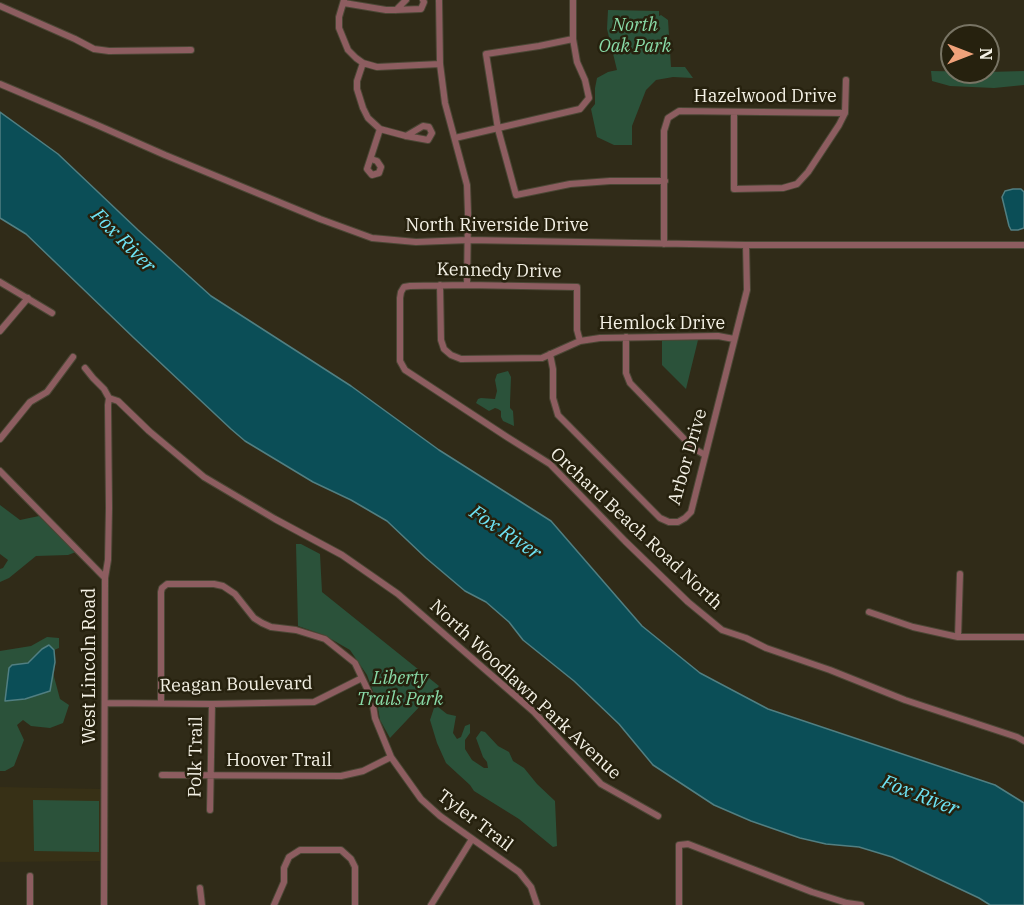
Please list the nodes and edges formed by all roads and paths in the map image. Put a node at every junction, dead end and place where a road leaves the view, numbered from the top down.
1 (406, 0) edge
2 (423, 0) edge
3 (439, 0) edge
4 (573, 0) edge
5 (344, 1) edge
6 (0, 6) edge
7 (395, 10) junction
8 (573, 39) junction
9 (191, 50) dead end
10 (363, 63) junction
11 (440, 64) junction
12 (846, 80) dead end
13 (0, 84) edge
14 (734, 112) junction
15 (845, 113) junction
16 (380, 129) junction
17 (498, 129) junction
18 (406, 136) dead end
19 (455, 138) junction
20 (370, 159) dead end
21 (664, 182) junction
22 (468, 240) junction
23 (664, 244) junction
24 (746, 245) junction
25 (1024, 245) edge
26 (0, 282) edge
27 (440, 285) junction
28 (467, 285) junction
29 (404, 287) joint
30 (28, 298) junction
31 (52, 313) dead end
32 (0, 332) edge
33 (626, 337) junction
34 (734, 339) junction
35 (580, 341) junction
36 (550, 354) junction
37 (73, 357) dead end
38 (85, 368) dead end
39 (110, 399) junction
40 (0, 440) edge
41 (705, 454) junction
42 (0, 471) edge
43 (960, 574) dead end
44 (105, 578) junction
45 (868, 612) dead end
46 (958, 637) junction
47 (1024, 637) edge
48 (362, 678) junction
49 (161, 702) junction
50 (105, 703) junction
51 (212, 704) junction
52 (1024, 741) edge
53 (391, 757) junction
54 (162, 775) dead end
55 (211, 776) junction
56 (210, 810) dead end
57 (658, 816) dead end
58 (472, 839) junction
59 (30, 876) dead end
60 (200, 888) dead end
61 (30, 905) edge
62 (104, 905) edge
63 (202, 905) edge
64 (274, 905) edge
65 (355, 905) edge
66 (431, 905) edge
67 (537, 905) edge
68 (679, 905) edge
69 (861, 905) edge

1 - 7 street
2 - 7 street
3 - 11 street
4 - 8 street
5 - 7 street
5 - 10 street
6 - 9 street
8 - 17 street
8 - 17 street
10 - 11 street
10 - 16 street
11 - 19 street
12 - 15 street
13 - 22 street, North Riverside Drive
14 - 15 street, Hazelwood Drive
14 - 15 street
14 - 21 street, Hazelwood Drive
16 - 18 street
16 - 20 street
17 - 19 street
17 - 21 street
19 - 22 street
21 - 23 street, Hazelwood Drive
22 - 23 street, North Riverside Drive
22 - 28 street
23 - 24 street, North Riverside Drive
24 - 25 street, North Riverside Drive
24 - 34 street, Arbor Drive
26 - 30 street
27 - 28 street, Kennedy Drive
27 - 29 street, Kennedy Drive
27 - 36 street, Hemlock Drive
28 - 35 street, Kennedy Drive
29 - 52 street, Orchard Beach Road North
30 - 31 street
30 - 32 street
33 - 34 street, Hemlock Drive
33 - 35 street, Hemlock Drive
33 - 41 street
34 - 41 street, Arbor Drive
35 - 36 street, Hemlock Drive
36 - 41 street, Arbor Drive
37 - 40 street
38 - 39 street, North Woodlawn Park Avenue
39 - 44 street
39 - 57 street, North Woodlawn Park Avenue
42 - 44 street, West Lincoln Road
43 - 46 street
44 - 50 street, West Lincoln Road
45 - 46 street
46 - 47 street
48 - 49 street, Tyler Trail
48 - 51 street, Reagan Boulevard
48 - 53 street, Tyler Trail
49 - 50 street, Reagan Boulevard
49 - 51 street, Reagan Boulevard
50 - 62 street, West Lincoln Road
51 - 55 street, Polk Trail
53 - 55 street, Hoover Trail
53 - 58 street, Tyler Trail
54 - 55 street, Hoover Trail
55 - 56 street, Polk Trail
58 - 66 street
58 - 67 street, Tyler Trail
59 - 61 street
60 - 63 street
64 - 65 street
68 - 69 street

